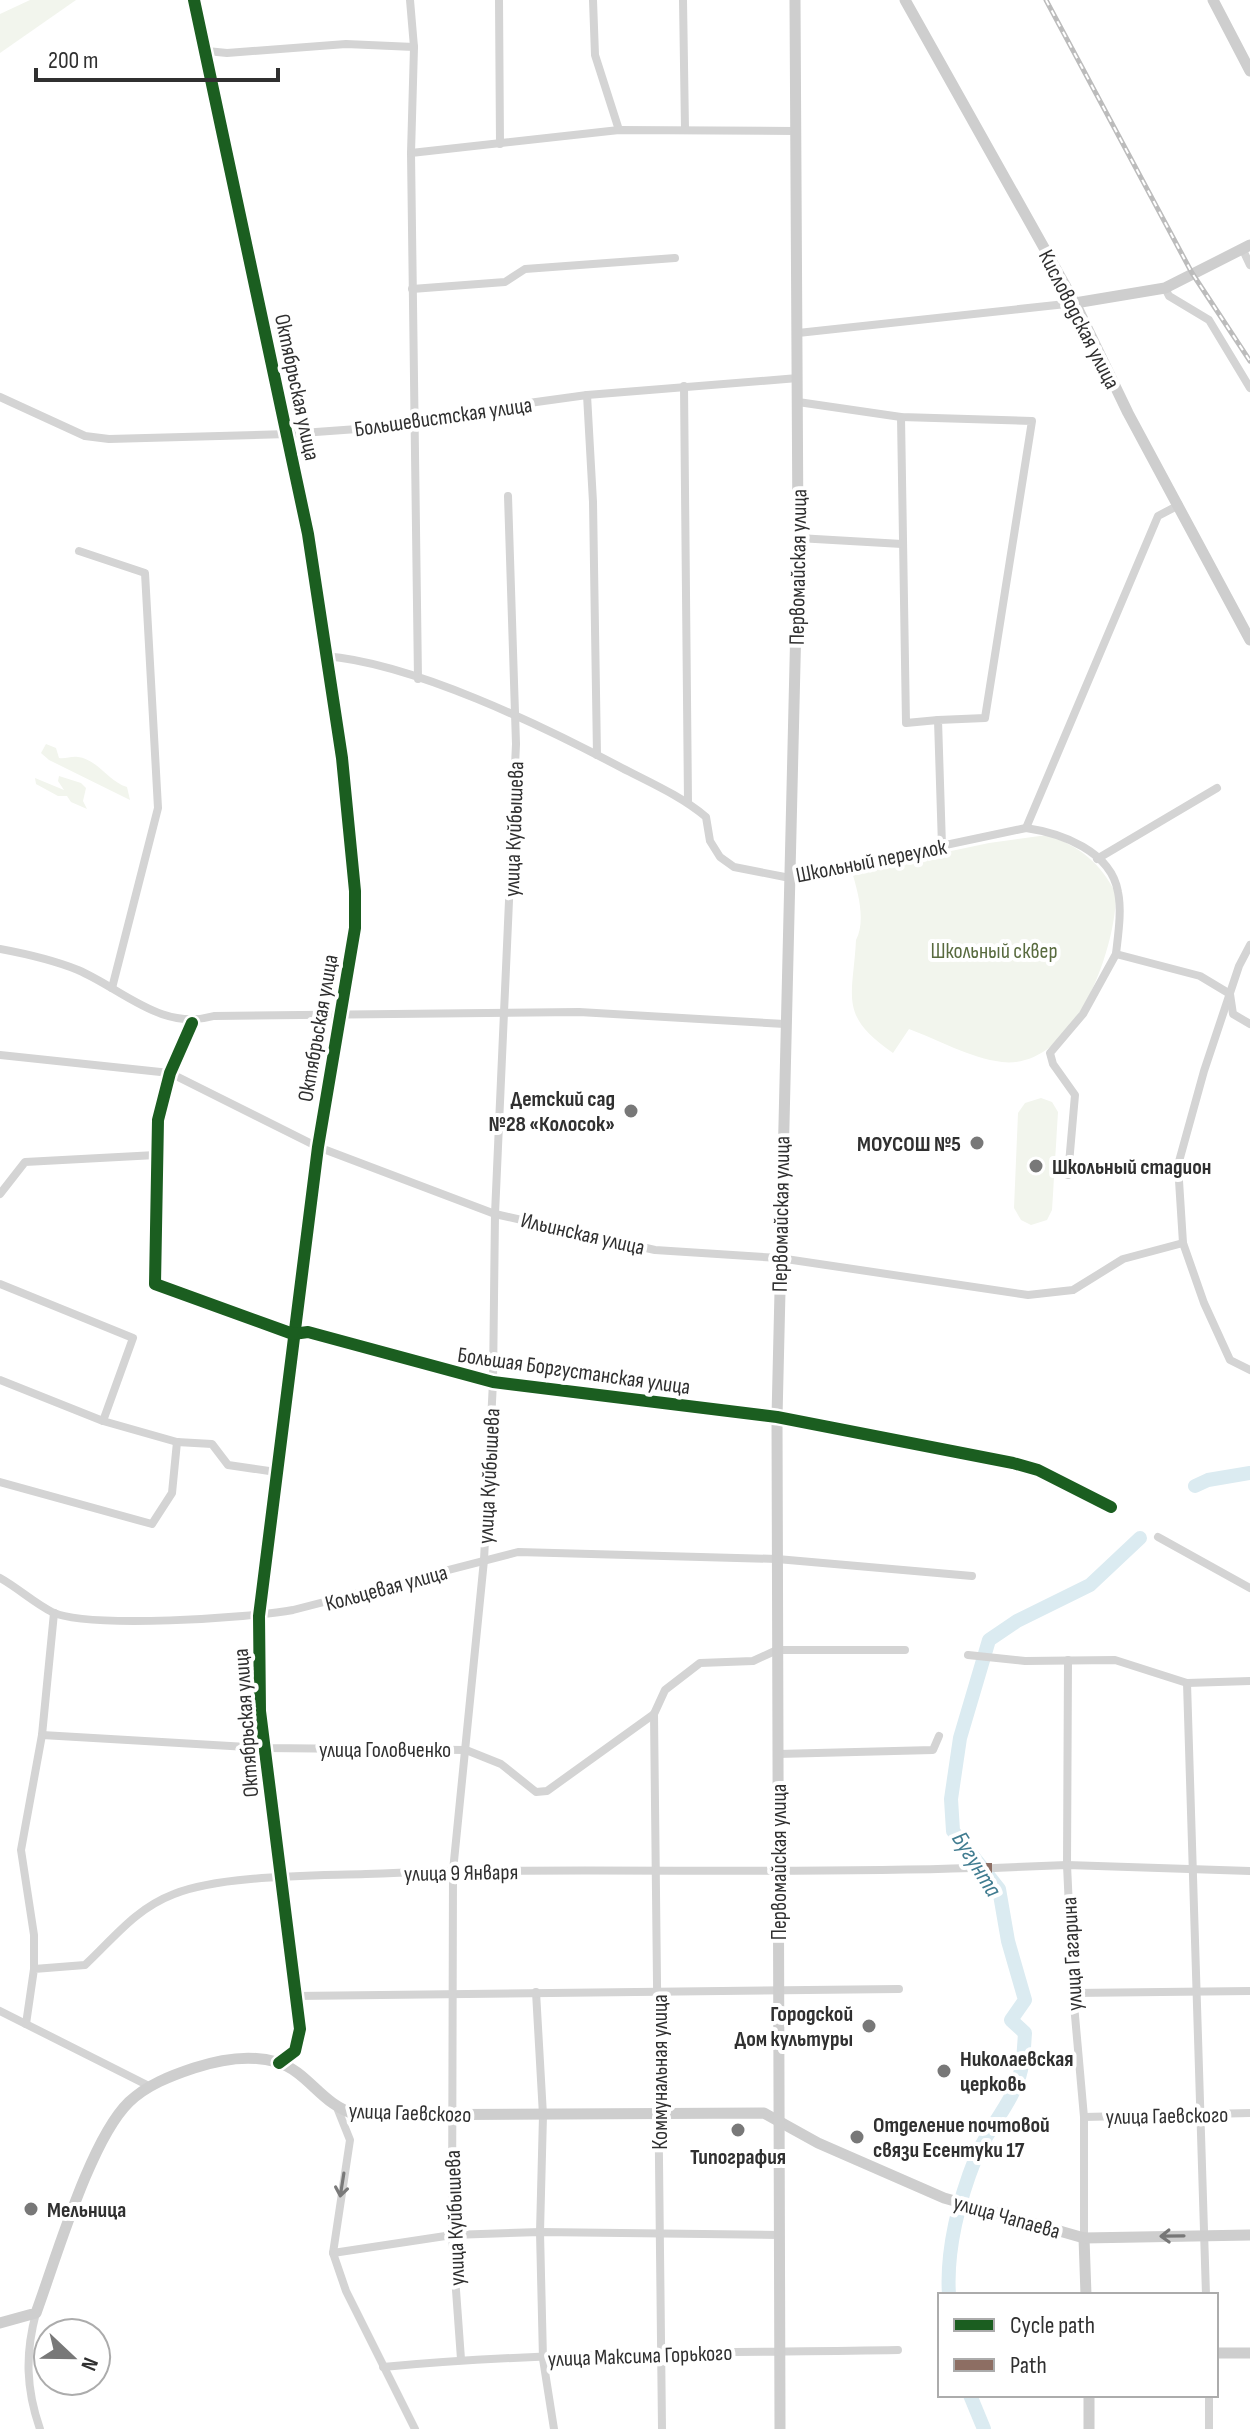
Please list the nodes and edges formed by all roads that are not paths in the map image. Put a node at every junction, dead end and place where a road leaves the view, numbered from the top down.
1 (194, 0) edge
2 (410, 0) edge
3 (499, 0) edge
4 (593, 0) edge
5 (683, 0) edge
6 (795, 0) edge
7 (905, 0) edge
8 (1213, 0) edge
9 (414, 47) junction
10 (207, 51) junction
11 (1250, 71) edge
12 (685, 129) junction
13 (619, 130) junction
14 (796, 131) junction
15 (500, 144) junction
16 (411, 153) junction
17 (1246, 247) edge
18 (675, 258) dead end
19 (1250, 265) edge
20 (1165, 288) junction
21 (412, 289) junction
22 (1075, 303) junction
23 (798, 333) junction
24 (798, 378) junction
25 (684, 386) junction
26 (1250, 388) edge
27 (587, 395) junction
28 (0, 397) edge
29 (798, 402) junction
30 (901, 417) junction
31 (413, 425) junction
32 (288, 434) junction
33 (508, 496) dead end
34 (1179, 505) junction
35 (798, 538) junction
36 (902, 544) junction
37 (79, 551) dead end
38 (1250, 640) edge
39 (325, 656) junction
40 (418, 679) junction
41 (514, 715) junction
42 (938, 720) junction
43 (597, 755) junction
44 (1217, 788) dead end
45 (688, 802) junction
46 (1026, 828) junction
47 (942, 846) junction
48 (1097, 859) junction
49 (790, 878) junction
50 (1250, 945) edge
51 (0, 949) edge
52 (1116, 954) junction
53 (112, 988) junction
54 (1230, 994) junction
55 (504, 1011) junction
56 (338, 1013) junction
57 (192, 1023) junction
58 (785, 1024) junction
59 (1250, 1024) edge
60 (0, 1055) edge
61 (170, 1073) junction
62 (318, 1147) junction
63 (156, 1155) junction
64 (1068, 1175) dead end
65 (0, 1194) edge
66 (495, 1214) junction
67 (1183, 1243) junction
68 (779, 1258) junction
69 (0, 1284) edge
70 (293, 1334) junction
71 (1250, 1370) edge
72 (0, 1380) edge
73 (493, 1382) junction
74 (777, 1417) junction
75 (103, 1421) junction
76 (177, 1442) junction
77 (276, 1472) junction
78 (0, 1482) edge
79 (1111, 1507) dead end
80 (1158, 1537) dead end
81 (777, 1559) junction
82 (484, 1560) junction
83 (972, 1576) dead end
84 (0, 1578) edge
85 (1250, 1588) edge
86 (54, 1613) junction
87 (259, 1616) junction
88 (777, 1650) junction
89 (905, 1650) dead end
90 (968, 1655) dead end
91 (1068, 1660) junction
92 (1250, 1681) edge
93 (1187, 1683) junction
94 (654, 1714) junction
95 (42, 1735) junction
96 (939, 1736) dead end
97 (264, 1748) junction
98 (466, 1750) junction
99 (778, 1754) junction
100 (1067, 1865) junction
101 (972, 1868) dead end
102 (994, 1868) dead end
103 (453, 1871) junction
104 (1192, 1871) junction
105 (1250, 1871) edge
106 (657, 1872) junction
107 (778, 1873) junction
108 (279, 1878) junction
109 (34, 1969) junction
110 (899, 1989) dead end
111 (1195, 1991) junction
112 (1250, 1991) edge
113 (451, 1992) junction
114 (536, 1992) junction
115 (658, 1993) junction
116 (779, 1993) junction
117 (1073, 1993) junction
118 (295, 1996) junction
119 (0, 2011) edge
120 (26, 2024) junction
121 (279, 2063) junction
122 (149, 2086) junction
123 (338, 2110) junction
124 (659, 2113) junction
125 (1250, 2113) edge
126 (451, 2114) junction
127 (1199, 2114) junction
128 (543, 2115) junction
129 (1084, 2117) junction
130 (780, 2122) junction
131 (540, 2232) junction
132 (661, 2234) junction
133 (452, 2235) junction
134 (779, 2235) junction
135 (1250, 2235) edge
136 (1202, 2236) junction
137 (1084, 2238) junction
138 (333, 2253) junction
139 (1086, 2293) edge
140 (1206, 2293) edge
141 (36, 2313) junction
142 (5, 2323) edge
143 (898, 2350) dead end
144 (660, 2351) junction
145 (778, 2352) junction
146 (1218, 2353) edge
147 (1250, 2353) edge
148 (461, 2359) junction
149 (543, 2359) junction
150 (383, 2367) junction
151 (1089, 2397) edge
152 (1209, 2397) edge
153 (40, 2429) edge
154 (415, 2429) edge
155 (554, 2429) edge
156 (662, 2429) edge
157 (780, 2429) edge
158 (1089, 2429) edge
159 (1209, 2429) edge

1 - 10 street, Октябрьская улица
2 - 9 street
3 - 15 street
4 - 13 street
5 - 12 street
6 - 14 main road, Первомайская улица
7 - 22 main road, Кисловодская улица
8 - 11 main road
9 - 10 street
9 - 16 street
10 - 32 street, Октябрьская улица
12 - 13 street
12 - 14 street
13 - 15 street
14 - 23 main road, Первомайская улица
15 - 16 street
16 - 21 street
17 - 19 street
17 - 20 main road
18 - 21 street
20 - 22 main road
20 - 26 street
21 - 31 street
22 - 23 street
22 - 34 main road, Кисловодская улица
23 - 24 main road, Первомайская улица
24 - 25 street, Большевистская улица
24 - 29 main road, Первомайская улица
25 - 27 street, Большевистская улица
25 - 45 street
27 - 31 street, Большевистская улица
27 - 43 street
28 - 32 street, Большевистская улица
29 - 30 street
29 - 35 main road, Первомайская улица
30 - 36 street
30 - 42 street
31 - 32 street, Большевистская улица
31 - 40 street
32 - 39 street, Октябрьская улица
33 - 41 street, улица Куйбышева
34 - 38 main road, Кисловодская улица
34 - 46 street
35 - 36 street
35 - 49 main road, Первомайская улица
36 - 42 street
37 - 53 street
39 - 40 street, Школьный переулок
39 - 56 street, Октябрьская улица
40 - 41 street, Школьный переулок
41 - 43 street, Школьный переулок
41 - 55 street, улица Куйбышева
42 - 47 street
43 - 45 street, Школьный переулок
44 - 48 street
45 - 49 street, Школьный переулок
46 - 47 street, Школьный переулок
46 - 48 street
47 - 49 street, Школьный переулок
48 - 52 street
49 - 58 main road, Первомайская улица
50 - 54 street
51 - 53 street
52 - 54 street
52 - 64 street
53 - 57 street
54 - 59 street
54 - 67 street
55 - 56 street
55 - 58 street
55 - 66 street, улица Куйбышева
56 - 57 street
56 - 62 street, Октябрьская улица
57 - 61 street, Большая Боргустанская улица
58 - 68 main road, Первомайская улица
60 - 61 street, Ильинская улица
61 - 62 street, Ильинская улица
61 - 63 street, Большая Боргустанская улица
62 - 66 street, Ильинская улица
62 - 70 street, Октябрьская улица
63 - 65 street
63 - 70 street, Большая Боргустанская улица
66 - 68 street, Ильинская улица
66 - 73 street, улица Куйбышева
67 - 68 street, Ильинская улица
67 - 71 street
68 - 74 main road, Первомайская улица
69 - 75 street
70 - 73 street, Большая Боргустанская улица
70 - 77 street, Октябрьская улица
72 - 75 street
73 - 74 street, Большая Боргустанская улица
73 - 82 street, улица Куйбышева
74 - 79 street, Большая Боргустанская улица
74 - 81 main road, Первомайская улица
75 - 76 street
76 - 77 street
76 - 78 street
77 - 87 street, Октябрьская улица
80 - 85 street
81 - 82 street, Кольцевая улица
81 - 83 street, Кольцевая улица
81 - 88 main road, Первомайская улица
82 - 87 street, Кольцевая улица
82 - 98 street, улица Куйбышева
84 - 86 street, Кольцевая улица
86 - 87 street, Кольцевая улица
86 - 95 street
87 - 97 street, Октябрьская улица
88 - 89 street, улица Головченко
88 - 94 street, улица Головченко
88 - 99 main road, Первомайская улица
90 - 91 street
91 - 93 street
91 - 100 street, улица Гагарина
92 - 93 street
93 - 104 street
94 - 98 street, улица Головченко
94 - 106 street, Коммунальная улица
95 - 97 street, улица Головченко
95 - 109 street
96 - 99 street
97 - 98 street, улица Головченко
97 - 108 street, Октябрьская улица
98 - 103 street, улица Куйбышева
99 - 107 main road, Первомайская улица
100 - 102 street
100 - 104 street
100 - 117 street, улица Гагарина
101 - 107 street, улица 9 Января
103 - 106 street, улица 9 Января
103 - 108 street, улица 9 Января
103 - 113 street, улица Куйбышева
104 - 105 street
104 - 111 street
106 - 107 street, улица 9 Января
106 - 115 street, Коммунальная улица
107 - 116 main road, Первомайская улица
108 - 109 street, улица 9 Января
108 - 118 street, Октябрьская улица
109 - 120 street
110 - 116 street
111 - 112 street
111 - 117 street
111 - 127 street
113 - 114 street
113 - 118 street
113 - 126 street, улица Куйбышева
114 - 115 street
114 - 128 street
115 - 116 street
115 - 124 street, Коммунальная улица
116 - 130 main road, Первомайская улица
117 - 129 street, улица Гагарина
118 - 121 street, Октябрьская улица
119 - 120 street
120 - 122 street
121 - 122 main road, улица Гаевского
121 - 123 main road, улица Гаевского
122 - 141 main road, улица Гаевского
123 - 126 main road, улица Гаевского
123 -> 138 street
124 - 128 main road, улица Гаевского
124 - 130 main road, улица Гаевского
124 - 132 street, Коммунальная улица
125 - 127 street, улица Гаевского
126 - 128 main road, улица Гаевского
126 - 133 street, улица Куйбышева
127 - 129 street, улица Гаевского
127 - 136 street
128 - 131 street
129 - 137 street, улица Гагарина
130 - 134 main road, Первомайская улица
130 - 137 main road, улица Чапаева
131 - 132 street
131 - 133 street
131 - 149 street
132 - 134 street
132 - 144 street, Коммунальная улица
133 - 138 street
133 - 148 street, улица Куйбышева
134 - 145 main road, Первомайская улица
135 - 136 main road, улица Чапаева
136 -> 137 main road, улица Чапаева
136 - 140 street
137 - 139 main road, улица Гагарина
138 - 150 street
141 - 142 main road
141 - 153 street, улица Гаевского
143 - 145 street, улица Максима Горького
144 - 145 street, улица Максима Горького
144 - 149 street, улица Максима Горького
144 - 156 street, Коммунальная улица
145 - 157 main road, Первомайская улица
146 - 147 main road
148 - 149 street, улица Максима Горького
148 - 150 street, улица Максима Горького
149 - 155 street
150 - 154 street
151 - 158 main road
152 - 159 street

